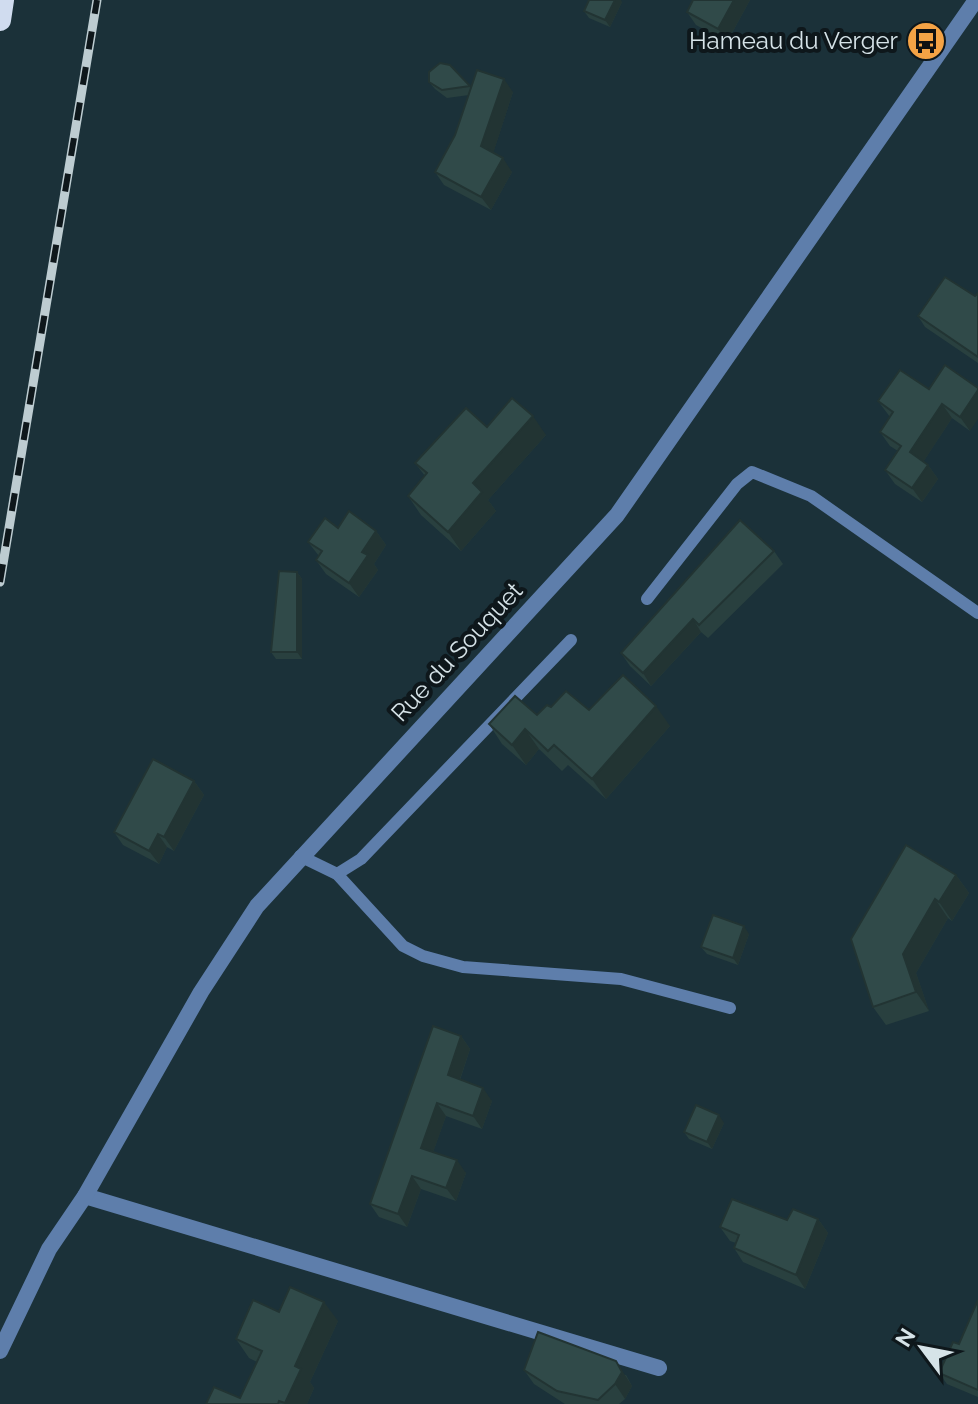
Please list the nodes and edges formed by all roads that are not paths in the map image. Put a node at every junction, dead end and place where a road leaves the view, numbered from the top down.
1 (3, 0) edge
2 (976, 0) edge
3 (0, 20) edge
4 (647, 599) dead end
5 (978, 613) edge
6 (571, 640) dead end
7 (300, 856) junction
8 (337, 874) junction
9 (730, 1008) dead end
10 (85, 1196) junction
11 (0, 1351) edge
12 (659, 1368) dead end

1 - 3 highway
2 - 7 street, Rue du Souquet
4 - 5 lane
6 - 8 lane
7 - 8 lane
7 - 10 street, Rue du Souquet
8 - 9 lane
10 - 11 street, Rue du Souquet
10 - 12 street

